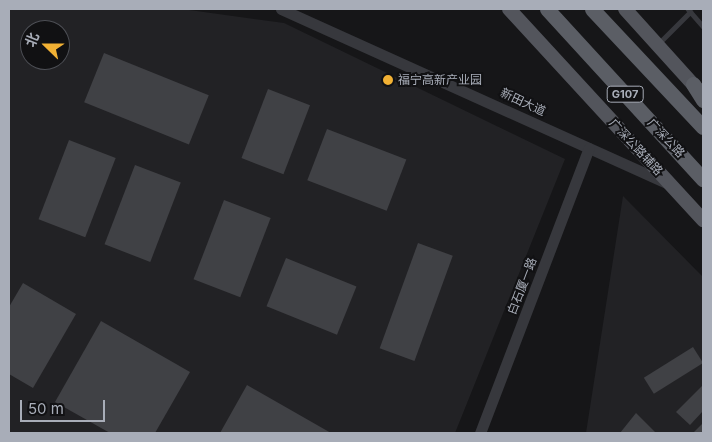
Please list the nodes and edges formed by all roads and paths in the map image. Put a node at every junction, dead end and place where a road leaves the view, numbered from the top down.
1 (281, 9) edge
2 (509, 9) edge
3 (547, 9) edge
4 (592, 9) edge
5 (624, 9) edge
6 (689, 10) edge
7 (703, 26) edge
8 (657, 44) junction
9 (698, 90) edge
10 (703, 100) edge
11 (703, 127) edge
12 (589, 148) junction
13 (703, 179) edge
14 (671, 184) junction
15 (703, 220) edge
16 (480, 433) edge

1 - 12 street, 新田大道
2 - 14 main road, 广深公路辅路
3 - 13 highway, 广深公路 / G107
4 - 11 highway, G107
5 - 8 main road
6 - 7 lane
6 - 8 lane
8 - 9 main road
9 - 10 highway
12 - 14 street, 新田大道
12 - 16 street, 白石厦一路
14 - 15 main road, 广深公路辅路

